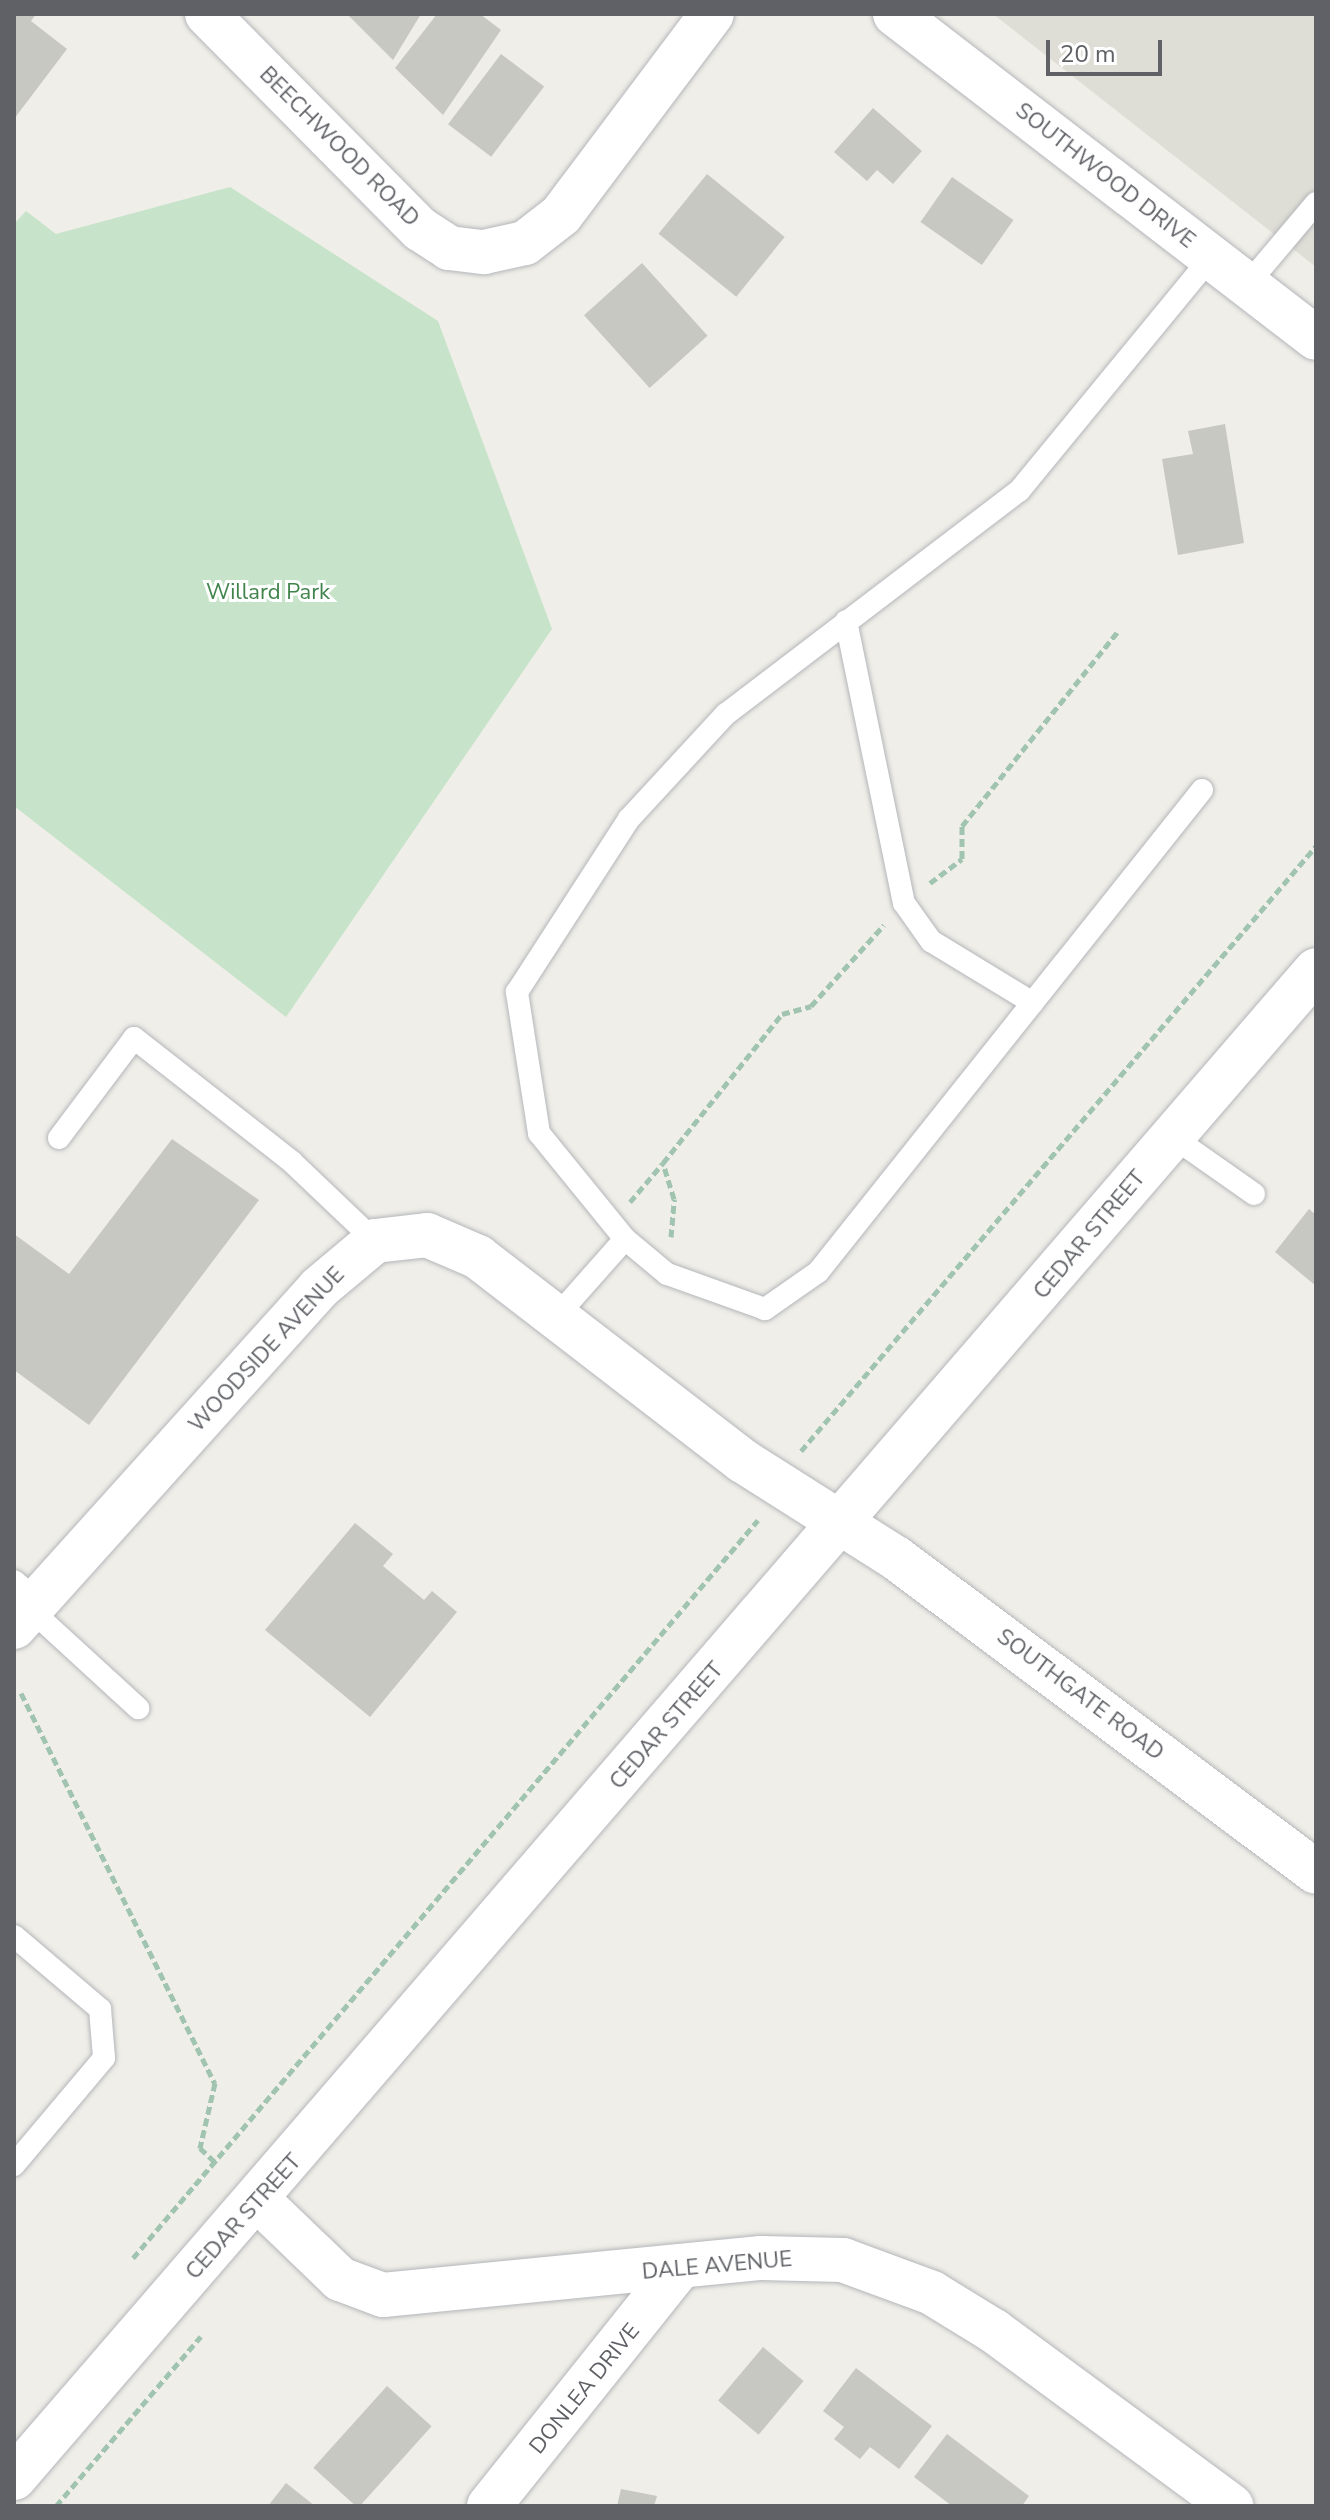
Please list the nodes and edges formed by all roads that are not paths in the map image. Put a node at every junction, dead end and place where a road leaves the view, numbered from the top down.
1 (207, 14) edge
2 (712, 14) edge
3 (898, 15) edge
4 (1316, 203) edge
5 (1211, 257) junction
6 (1247, 285) junction
7 (1316, 338) edge
8 (846, 621) junction
9 (1202, 790) dead end
10 (1313, 981) edge
11 (1033, 1003) junction
12 (1173, 1137) junction
13 (59, 1138) dead end
14 (1254, 1194) dead end
15 (618, 1232) junction
16 (375, 1241) junction
17 (556, 1317) junction
18 (838, 1526) junction
19 (24, 1604) edge
20 (138, 1708) dead end
21 (1311, 1859) edge
22 (14, 1936) edge
23 (14, 2165) edge
24 (260, 2202) junction
25 (678, 2269) junction
26 (14, 2478) edge
27 (489, 2506) edge
28 (1231, 2506) edge

1 - 2 street, BEECHWOOD ROAD
3 - 5 street, SOUTHWOOD DRIVE
4 - 6 lane
5 - 6 street, SOUTHWOOD DRIVE
5 - 8 lane
6 - 7 street, SOUTHWOOD DRIVE
8 - 11 lane
8 - 15 lane
9 - 11 lane
10 - 12 street, CEDAR STREET
11 - 15 lane
12 - 14 lane
12 - 18 street, CEDAR STREET
13 - 16 lane
15 - 17 lane
16 - 17 street
16 - 19 street, WOODSIDE AVENUE
17 - 18 street
18 - 21 street, SOUTHGATE ROAD
18 - 24 street, CEDAR STREET
19 - 20 lane
22 - 23 lane
24 - 25 street, DALE AVENUE
24 - 26 street, CEDAR STREET
25 - 27 street, DONLEA DRIVE
25 - 28 street, DALE AVENUE

